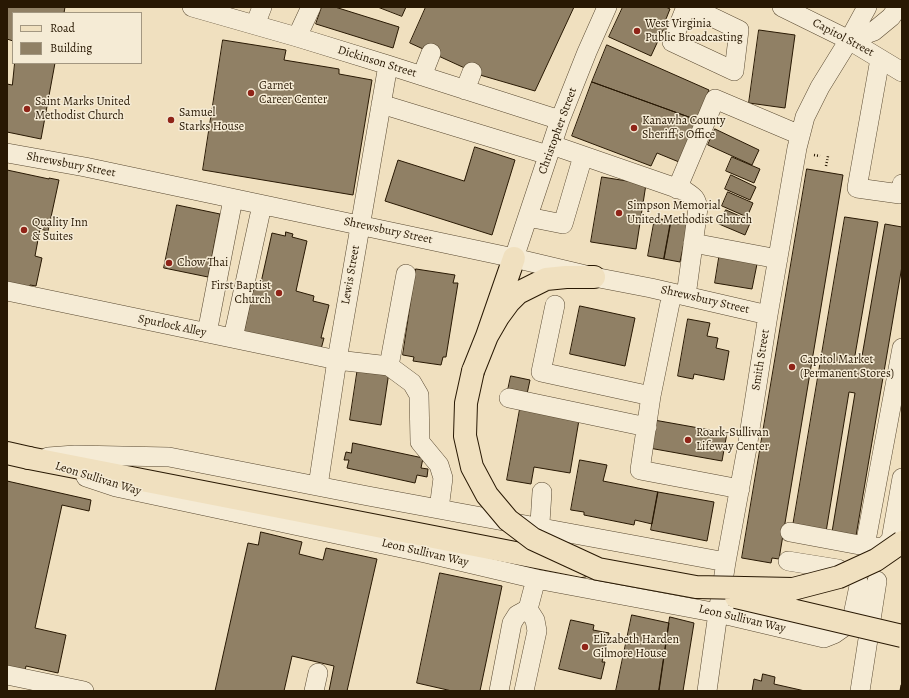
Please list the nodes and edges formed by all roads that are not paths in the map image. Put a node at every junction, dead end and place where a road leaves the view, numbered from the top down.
1 (192, 7) edge
2 (262, 7) edge
3 (311, 7) edge
4 (607, 7) edge
5 (686, 7) edge
6 (691, 7) edge
7 (782, 7) edge
8 (866, 7) edge
9 (898, 7) edge
10 (255, 25) junction
11 (297, 37) junction
12 (849, 40) junction
13 (432, 53) dead end
14 (880, 58) junction
15 (388, 65) junction
16 (472, 72) dead end
17 (902, 72) edge
18 (422, 76) junction
19 (465, 90) junction
20 (381, 104) junction
21 (560, 120) junction
22 (800, 135) junction
23 (550, 150) junction
24 (7, 153) edge
25 (583, 156) junction
26 (902, 184) edge
27 (677, 189) junction
28 (233, 199) junction
29 (262, 205) junction
30 (528, 217) junction
31 (359, 226) junction
32 (693, 243) junction
33 (514, 258) junction
34 (778, 259) junction
35 (406, 274) dead end
36 (594, 277) junction
37 (7, 291) edge
38 (679, 294) junction
39 (555, 305) dead end
40 (768, 315) junction
41 (207, 333) junction
42 (487, 336) junction
43 (233, 338) junction
44 (902, 348) edge
45 (337, 360) junction
46 (389, 366) junction
47 (651, 396) junction
48 (509, 398) dead end
49 (647, 427) junction
50 (7, 453) edge
51 (30, 458) junction
52 (902, 478) edge
53 (318, 486) junction
54 (740, 489) junction
55 (542, 492) dead end
56 (439, 509) junction
57 (539, 527) junction
58 (790, 532) dead end
59 (902, 542) edge
60 (865, 546) junction
61 (788, 561) dead end
62 (726, 562) junction
63 (598, 569) junction
64 (536, 579) junction
65 (877, 581) dead end
66 (696, 587) junction
67 (528, 609) junction
68 (718, 613) junction
69 (902, 636) edge
70 (7, 675) edge
71 (84, 691) edge
72 (499, 691) edge
73 (524, 691) edge
74 (707, 691) edge
75 (860, 691) edge

1 - 10 street, Dickinson Street
2 - 10 street
3 - 11 street
4 - 21 street, Christopher Street
5 - 6 street
7 - 12 street, Capitol Street
8 - 12 street, Smith Street
9 - 12 street
10 - 11 street, Dickinson Street
11 - 15 street, Dickinson Street
12 - 14 street, Capitol Street
12 - 22 street, Smith Street
13 - 18 street
14 - 17 street, Capitol Street
14 - 26 street
15 - 18 street, Dickinson Street
15 - 20 street, Lewis Street
16 - 19 street
18 - 19 street, Dickinson Street
19 - 21 street, Dickinson Street
20 - 23 street
20 - 31 street, Lewis Street
21 - 23 street, Christopher Street
22 - 27 street
22 - 34 street, Smith Street
23 - 25 street
23 - 30 street, Christopher Street
24 - 28 street, Shrewsbury Street
25 - 27 street
25 - 30 street
27 - 32 street
28 - 29 street, Shrewsbury Street
28 - 41 street
29 - 31 street, Shrewsbury Street
29 - 43 street
30 - 33 street, Christopher Street
31 - 33 street, Shrewsbury Street
31 - 45 street, Lewis Street
32 - 34 street
32 - 38 street
33 - 36 street, Shrewsbury Street
33 - 42 main road
34 - 40 street, Smith Street
35 - 46 street
36 - 38 street, Shrewsbury Street
36 - 42 main road
37 - 41 street, Spurlock Alley
38 - 40 street, Shrewsbury Street
38 - 47 street
39 - 47 street
40 - 54 street, Smith Street
41 - 43 street, Spurlock Alley
42 - 63 main road, bridge
43 - 45 street, Spurlock Alley
44 - 60 street
45 - 46 street, Spurlock Alley
45 - 53 street, Lewis Street
46 - 56 street
47 - 49 street
48 - 49 street
49 - 54 street
50 - 51 main road, Leon Sullivan Way
51 - 53 street, Leon Sullivan Way
51 - 63 main road, bridge
51 - 64 street, Leon Sullivan Way
52 - 60 street
53 - 56 street, Leon Sullivan Way
54 - 62 street, Smith Street
55 - 57 street
56 - 57 street, Leon Sullivan Way
57 - 62 street, Leon Sullivan Way
58 - 60 street
59 - 66 main road, bridge
61 - 68 street, Leon Sullivan Way
62 - 68 street, Smith Street
63 - 66 main road, bridge
64 - 67 street
64 - 68 street, Leon Sullivan Way
65 - 75 street
66 - 69 main road, bridge
67 - 72 street
67 - 73 street
68 - 74 street, Smith Street
70 - 71 street

